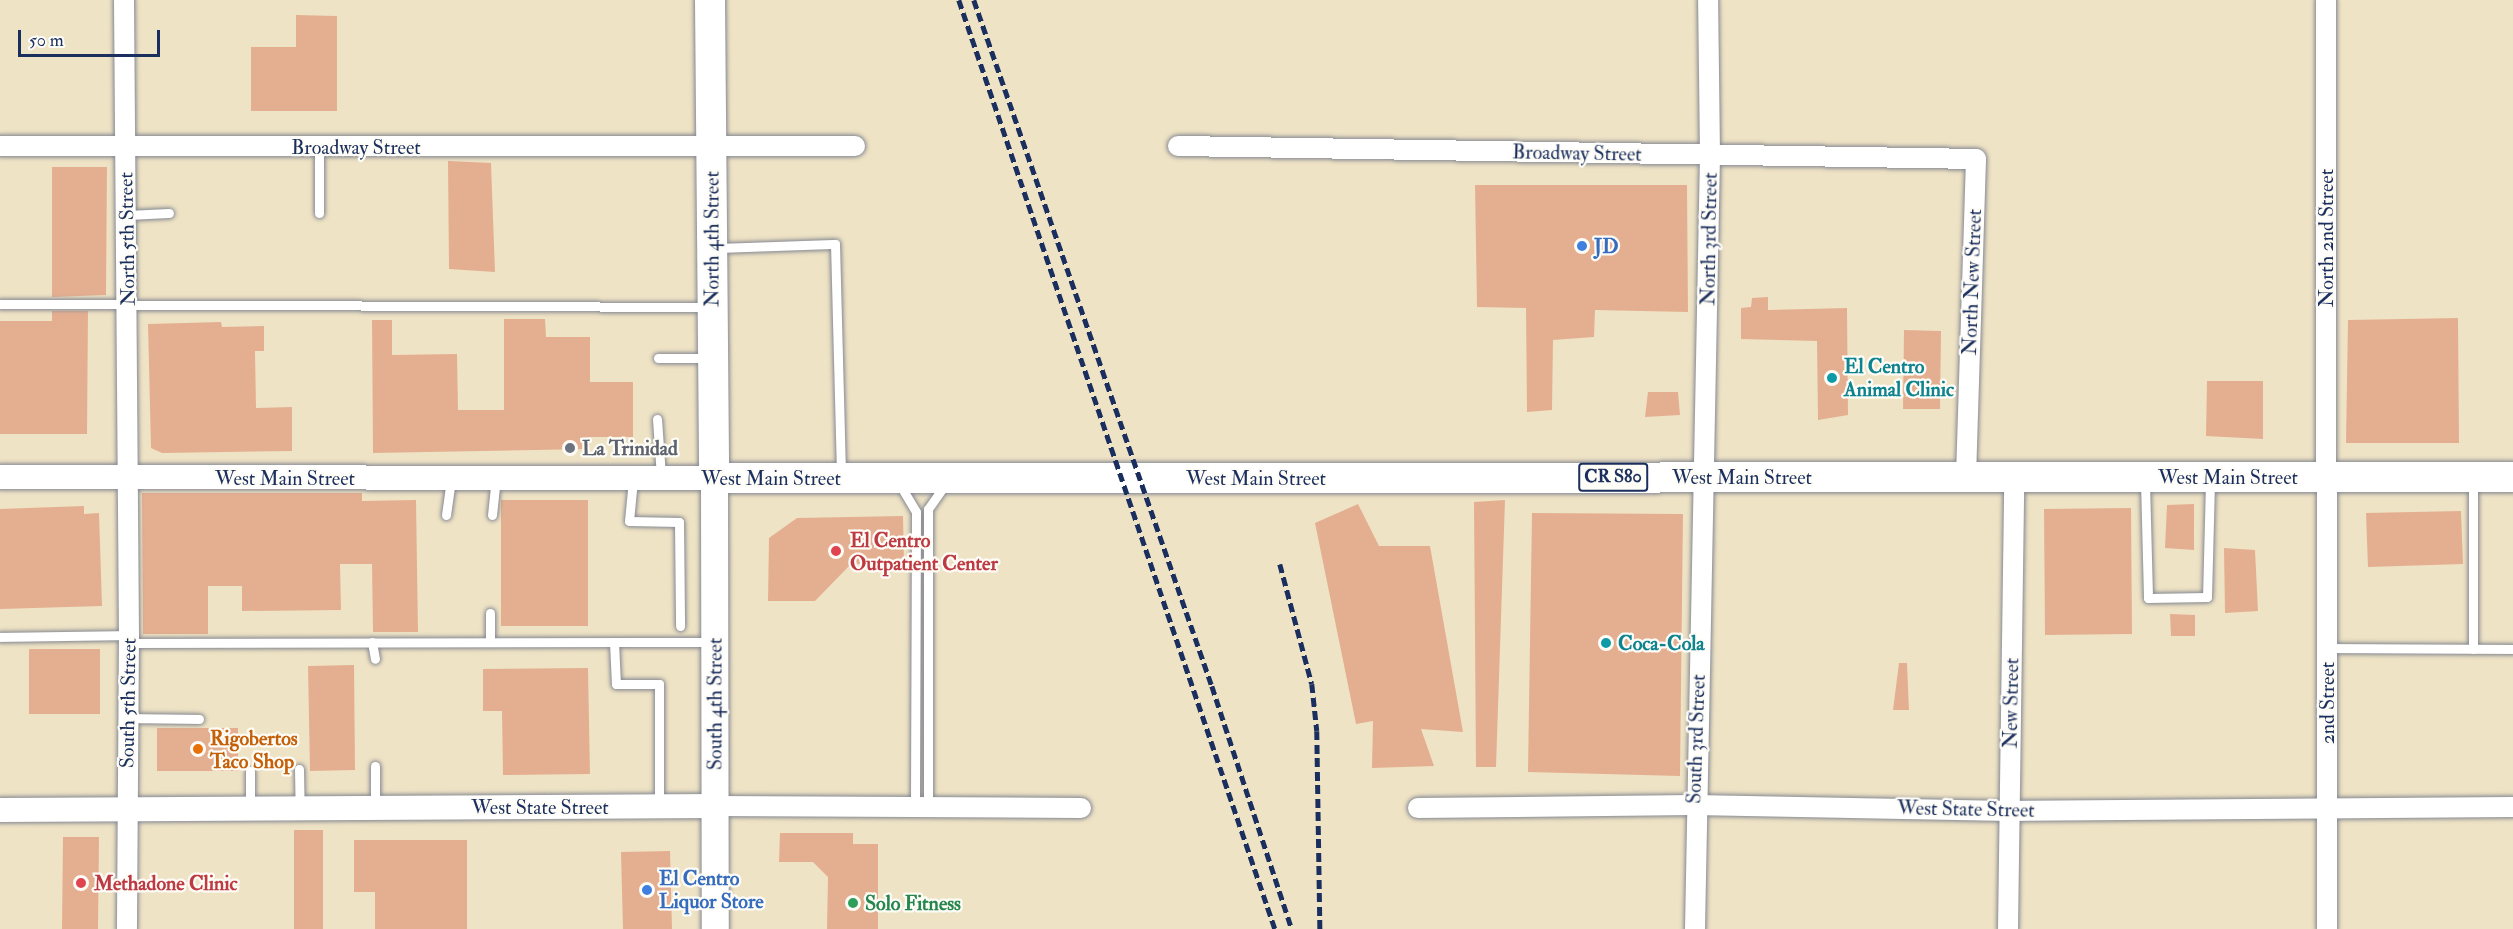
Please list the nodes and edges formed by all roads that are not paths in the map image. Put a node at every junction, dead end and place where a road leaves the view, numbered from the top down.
1 (124, 0) edge
2 (710, 0) edge
3 (1708, 0) edge
4 (2326, 0) edge
5 (0, 146) edge
6 (126, 146) junction
7 (855, 146) dead end
8 (1178, 146) dead end
9 (319, 147) junction
10 (711, 149) junction
11 (1710, 155) junction
12 (1976, 159) joint
13 (169, 213) dead end
14 (319, 213) dead end
15 (127, 215) junction
16 (712, 248) junction
17 (0, 304) edge
18 (128, 306) junction
19 (713, 306) junction
20 (658, 358) dead end
21 (713, 358) junction
22 (657, 419) dead end
23 (0, 477) edge
24 (1704, 477) junction
25 (1966, 477) junction
26 (2014, 477) junction
27 (2145, 477) junction
28 (2210, 477) junction
29 (2327, 477) junction
30 (2473, 477) junction
31 (2513, 477) edge
32 (128, 478) junction
33 (451, 478) junction
34 (496, 478) junction
35 (634, 478) junction
36 (662, 478) junction
37 (714, 478) junction
38 (841, 478) junction
39 (896, 478) junction
40 (950, 478) junction
41 (446, 515) dead end
42 (492, 515) dead end
43 (490, 613) dead end
44 (680, 626) dead end
45 (0, 637) edge
46 (129, 639) junction
47 (372, 642) junction
48 (490, 642) junction
49 (614, 642) junction
50 (715, 642) junction
51 (2327, 648) junction
52 (2474, 649) junction
53 (2513, 649) edge
54 (375, 659) dead end
55 (128, 718) junction
56 (199, 719) dead end
57 (375, 766) dead end
58 (299, 769) dead end
59 (250, 771) dead end
60 (1694, 804) junction
61 (716, 806) junction
62 (659, 807) junction
63 (921, 807) junction
64 (2513, 807) edge
65 (300, 808) junction
66 (375, 808) junction
67 (1081, 808) dead end
68 (1418, 808) dead end
69 (2327, 808) junction
70 (127, 809) junction
71 (250, 809) junction
72 (0, 810) edge
73 (2009, 811) junction
74 (127, 929) edge
75 (715, 929) edge
76 (1695, 929) edge
77 (2008, 929) edge
78 (2327, 929) edge

1 - 6 street, North 5th Street
2 - 10 main road, North 4th Street
3 - 11 street, North 3rd Street
4 - 29 street, North 2nd Street
5 - 6 street, Broadway Street
6 - 9 street, Broadway Street
6 - 15 street, North 5th Street
7 - 10 street, Broadway Street
8 - 11 street, Broadway Street
9 - 10 street, Broadway Street
9 - 14 lane
10 - 16 main road, North 4th Street
11 - 12 street, Broadway Street
11 - 24 street, North 3rd Street
12 - 25 street, North New Street
13 - 15 lane
15 - 18 street, North 5th Street
16 - 19 main road, North 4th Street
16 - 38 lane
17 - 18 lane
18 - 19 lane
18 - 32 street, North 5th Street
19 - 21 main road, North 4th Street
20 - 21 lane
21 - 37 main road, North 4th Street
22 - 36 lane
23 - 32 street, West Main Street
24 - 25 main road, West Main Street / CR S80
24 - 40 main road, West Main Street / CR S80
24 - 60 street, South 3rd Street
25 - 26 main road, West Main Street / CR S80
26 - 27 main road, West Main Street / CR S80
26 - 73 street, New Street
27 - 28 main road, West Main Street / CR S80
27 - 28 lane
28 - 29 main road, West Main Street / CR S80
29 - 30 main road, West Main Street / CR S80
29 - 51 street, 2nd Street
30 - 31 main road, West Main Street / CR S80
30 - 52 lane
32 - 33 street, West Main Street
32 - 46 street, South 5th Street
33 - 34 street, West Main Street
33 - 41 lane
34 - 35 street, West Main Street
34 - 42 lane
35 - 36 street, West Main Street
35 - 44 lane
36 - 37 street, West Main Street
37 - 38 main road, West Main Street / CR S80
37 - 50 main road, South 4th Street
38 - 39 main road, West Main Street / CR S80
39 - 40 main road, West Main Street / CR S80
39 - 63 lane
40 - 63 lane
43 - 48 lane
45 - 46 lane
46 - 47 lane
46 - 55 street, South 5th Street
47 - 48 lane
47 - 54 lane
48 - 49 lane
49 - 50 lane
49 - 62 lane
50 - 61 main road, South 4th Street
51 - 52 lane
51 - 69 street, 2nd Street
52 - 53 lane
55 - 56 lane
55 - 70 street, South 5th Street
57 - 66 lane
58 - 65 lane
59 - 71 lane
60 - 68 street, West State Street
60 - 73 street, West State Street
60 - 76 street, South 3rd Street
61 - 62 street, West State Street
61 - 63 street, West State Street
61 - 75 main road, South 4th Street
62 - 66 street, West State Street
63 - 67 street, West State Street
64 - 69 street, West State Street
65 - 66 street, West State Street
65 - 71 street, West State Street
69 - 73 street, West State Street
69 - 78 street, 2nd Street
70 - 71 street, West State Street
70 - 72 street, West State Street
70 - 74 street, South 5th Street
73 - 77 street, New Street

